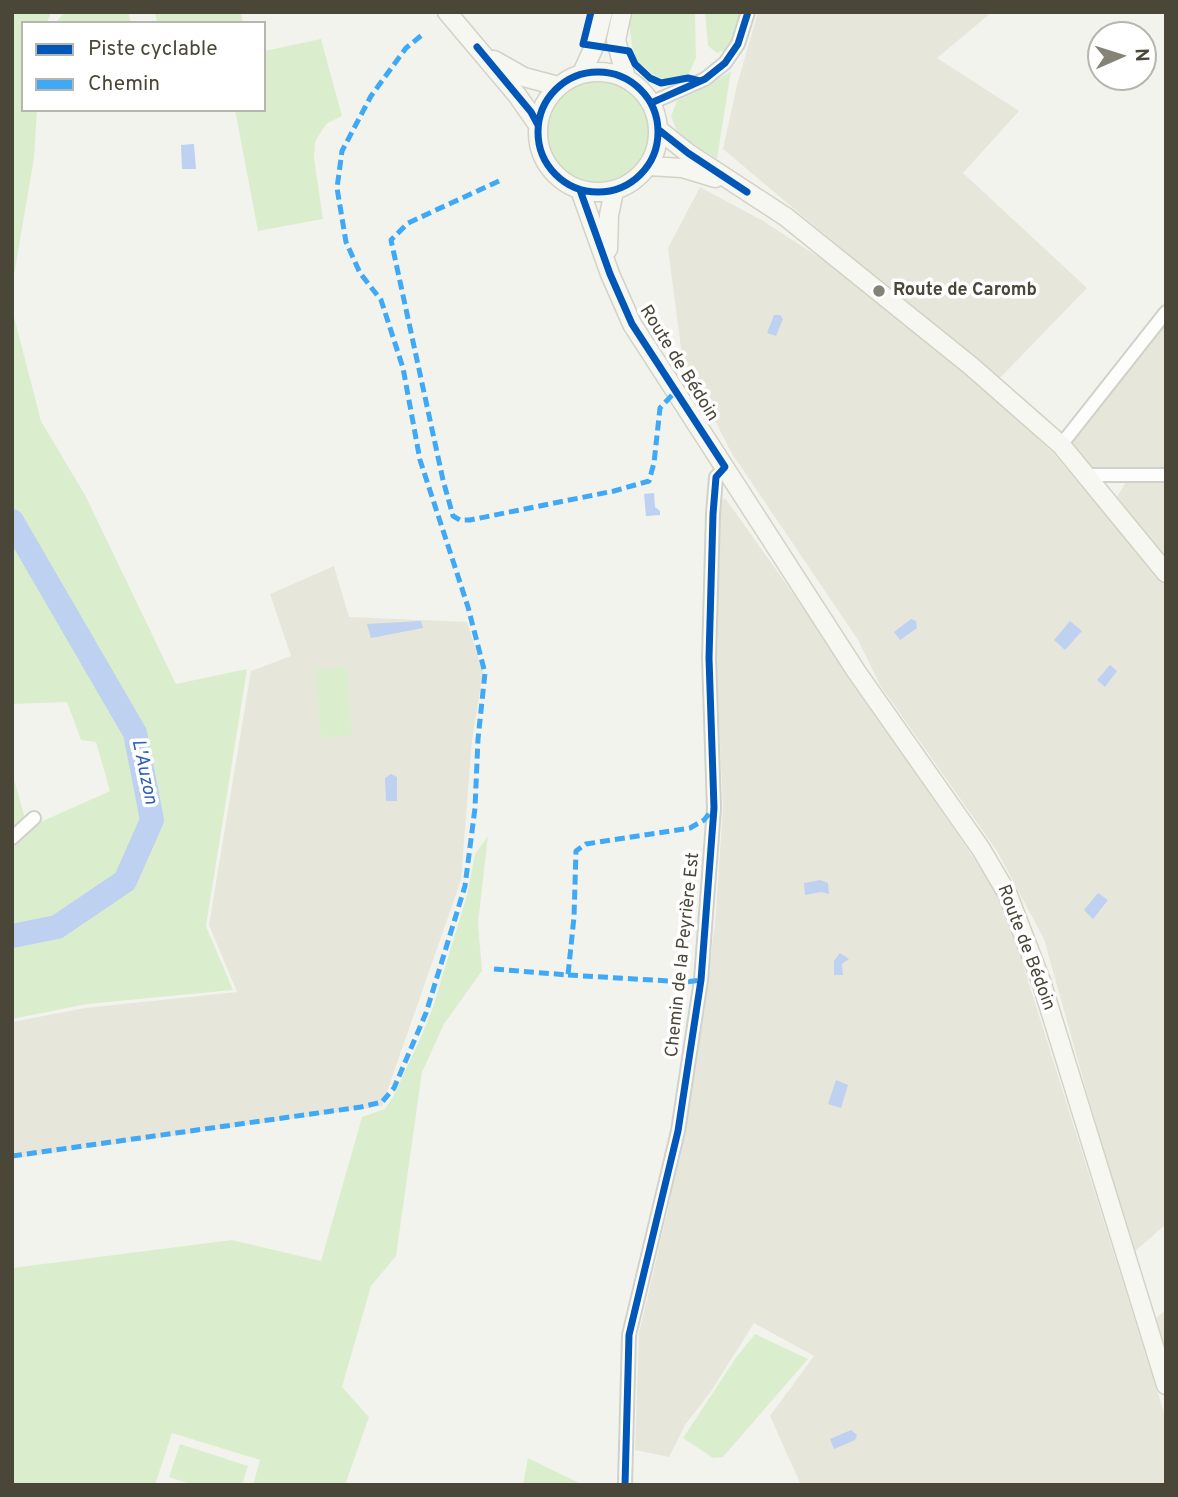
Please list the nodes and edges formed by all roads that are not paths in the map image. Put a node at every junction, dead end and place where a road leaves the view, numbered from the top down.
1 (447, 12) edge
2 (603, 12) edge
3 (622, 12) edge
4 (748, 12) edge
5 (477, 47) junction
6 (582, 74) junction
7 (626, 78) junction
8 (558, 86) junction
9 (651, 103) junction
10 (538, 125) junction
11 (659, 130) junction
12 (649, 166) junction
13 (580, 190) junction
14 (614, 191) junction
15 (747, 192) junction
16 (610, 274) junction
17 (1166, 312) edge
18 (1061, 445) junction
19 (724, 467) junction
20 (1087, 475) junction
21 (1166, 475) edge
22 (1166, 573) edge
23 (34, 818) dead end
24 (12, 838) edge
25 (1166, 1385) edge
26 (625, 1485) edge

1 - 5 main road
2 - 6 main road
3 - 7 main road
4 - 9 street
5 - 8 main road
5 - 10 main road
6 - 7 main road
6 - 8 main road
7 - 9 main road
8 - 10 main road
9 - 11 main road
10 - 13 main road
11 - 12 main road
11 - 15 main road
12 - 14 main road
12 - 15 main road
13 - 14 main road
13 - 16 main road
14 - 16 main road
15 - 18 main road
16 - 19 main road, Route de Bédoin
17 - 18 street
18 - 20 main road
19 - 25 main road, Route de Bédoin
19 - 26 street, Chemin de la Peyrière Est
20 - 21 street
20 - 22 main road
23 - 24 street

